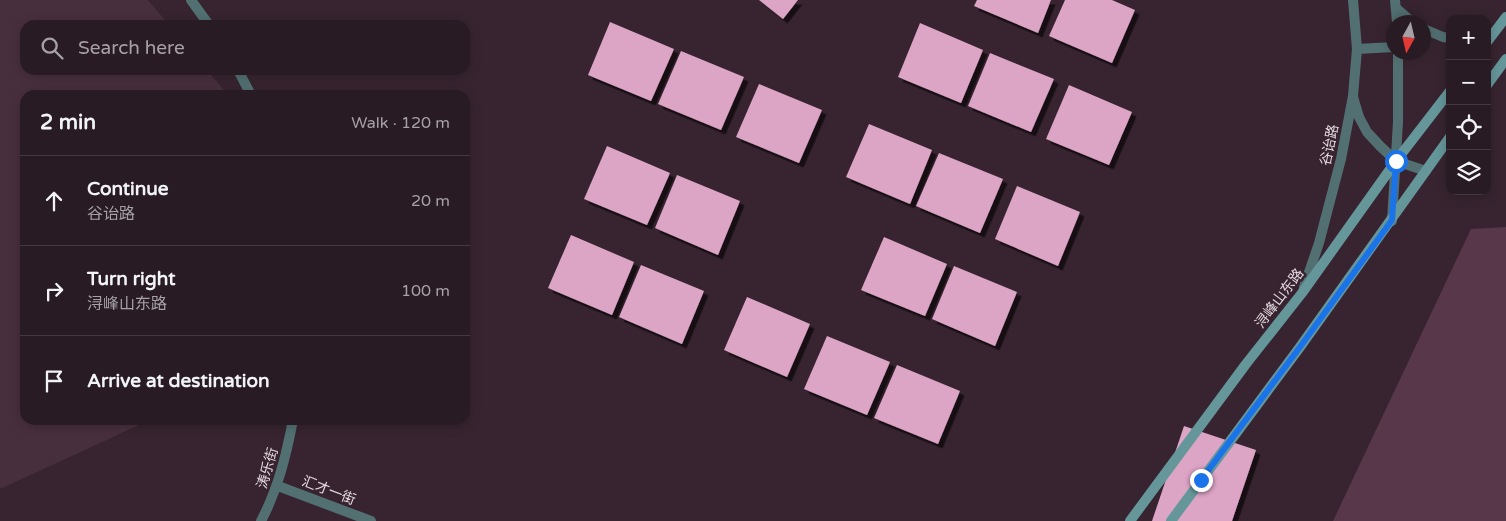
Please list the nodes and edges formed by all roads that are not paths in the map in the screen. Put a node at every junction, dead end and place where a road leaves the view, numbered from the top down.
1 (190, 0) edge
2 (1352, 0) edge
3 (1396, 4) edge
4 (1406, 15) edge
5 (1506, 17) edge
6 (205, 20) edge
7 (1498, 29) junction
8 (1431, 32) edge
9 (1491, 32) edge
10 (1491, 37) edge
11 (1446, 38) edge
12 (1386, 47) edge
13 (1356, 49) junction
14 (1506, 59) edge
15 (1398, 60) edge
16 (241, 75) edge
17 (1491, 80) edge
18 (248, 90) edge
19 (1353, 96) junction
20 (1446, 96) edge
21 (1446, 143) edge
22 (1396, 161) junction
23 (1426, 171) junction
24 (1392, 220) junction
25 (1302, 292) junction
26 (292, 425) edge
27 (278, 486) junction
28 (261, 521) edge
29 (371, 521) edge
30 (1130, 521) edge
31 (1171, 521) edge

1 - 6 street
2 - 13 street, 谷诒路
3 - 4 street
5 - 7 main road
7 - 9 street
7 - 10 main road
8 - 11 street
12 - 13 street
13 - 19 street, 谷诒路
14 - 17 main road
15 - 22 street
16 - 18 street
19 - 22 street
19 - 25 street, 谷诒路
20 - 22 main road, 浔峰山东路
21 - 23 main road
22 - 23 street
22 - 24 street
22 - 25 main road, 浔峰山东路
23 - 24 main road
24 - 31 main road
25 - 30 main road, 浔峰山东路
26 - 27 street, 涛乐街
27 - 28 street, 涛乐街
27 - 29 street, 汇才一街

